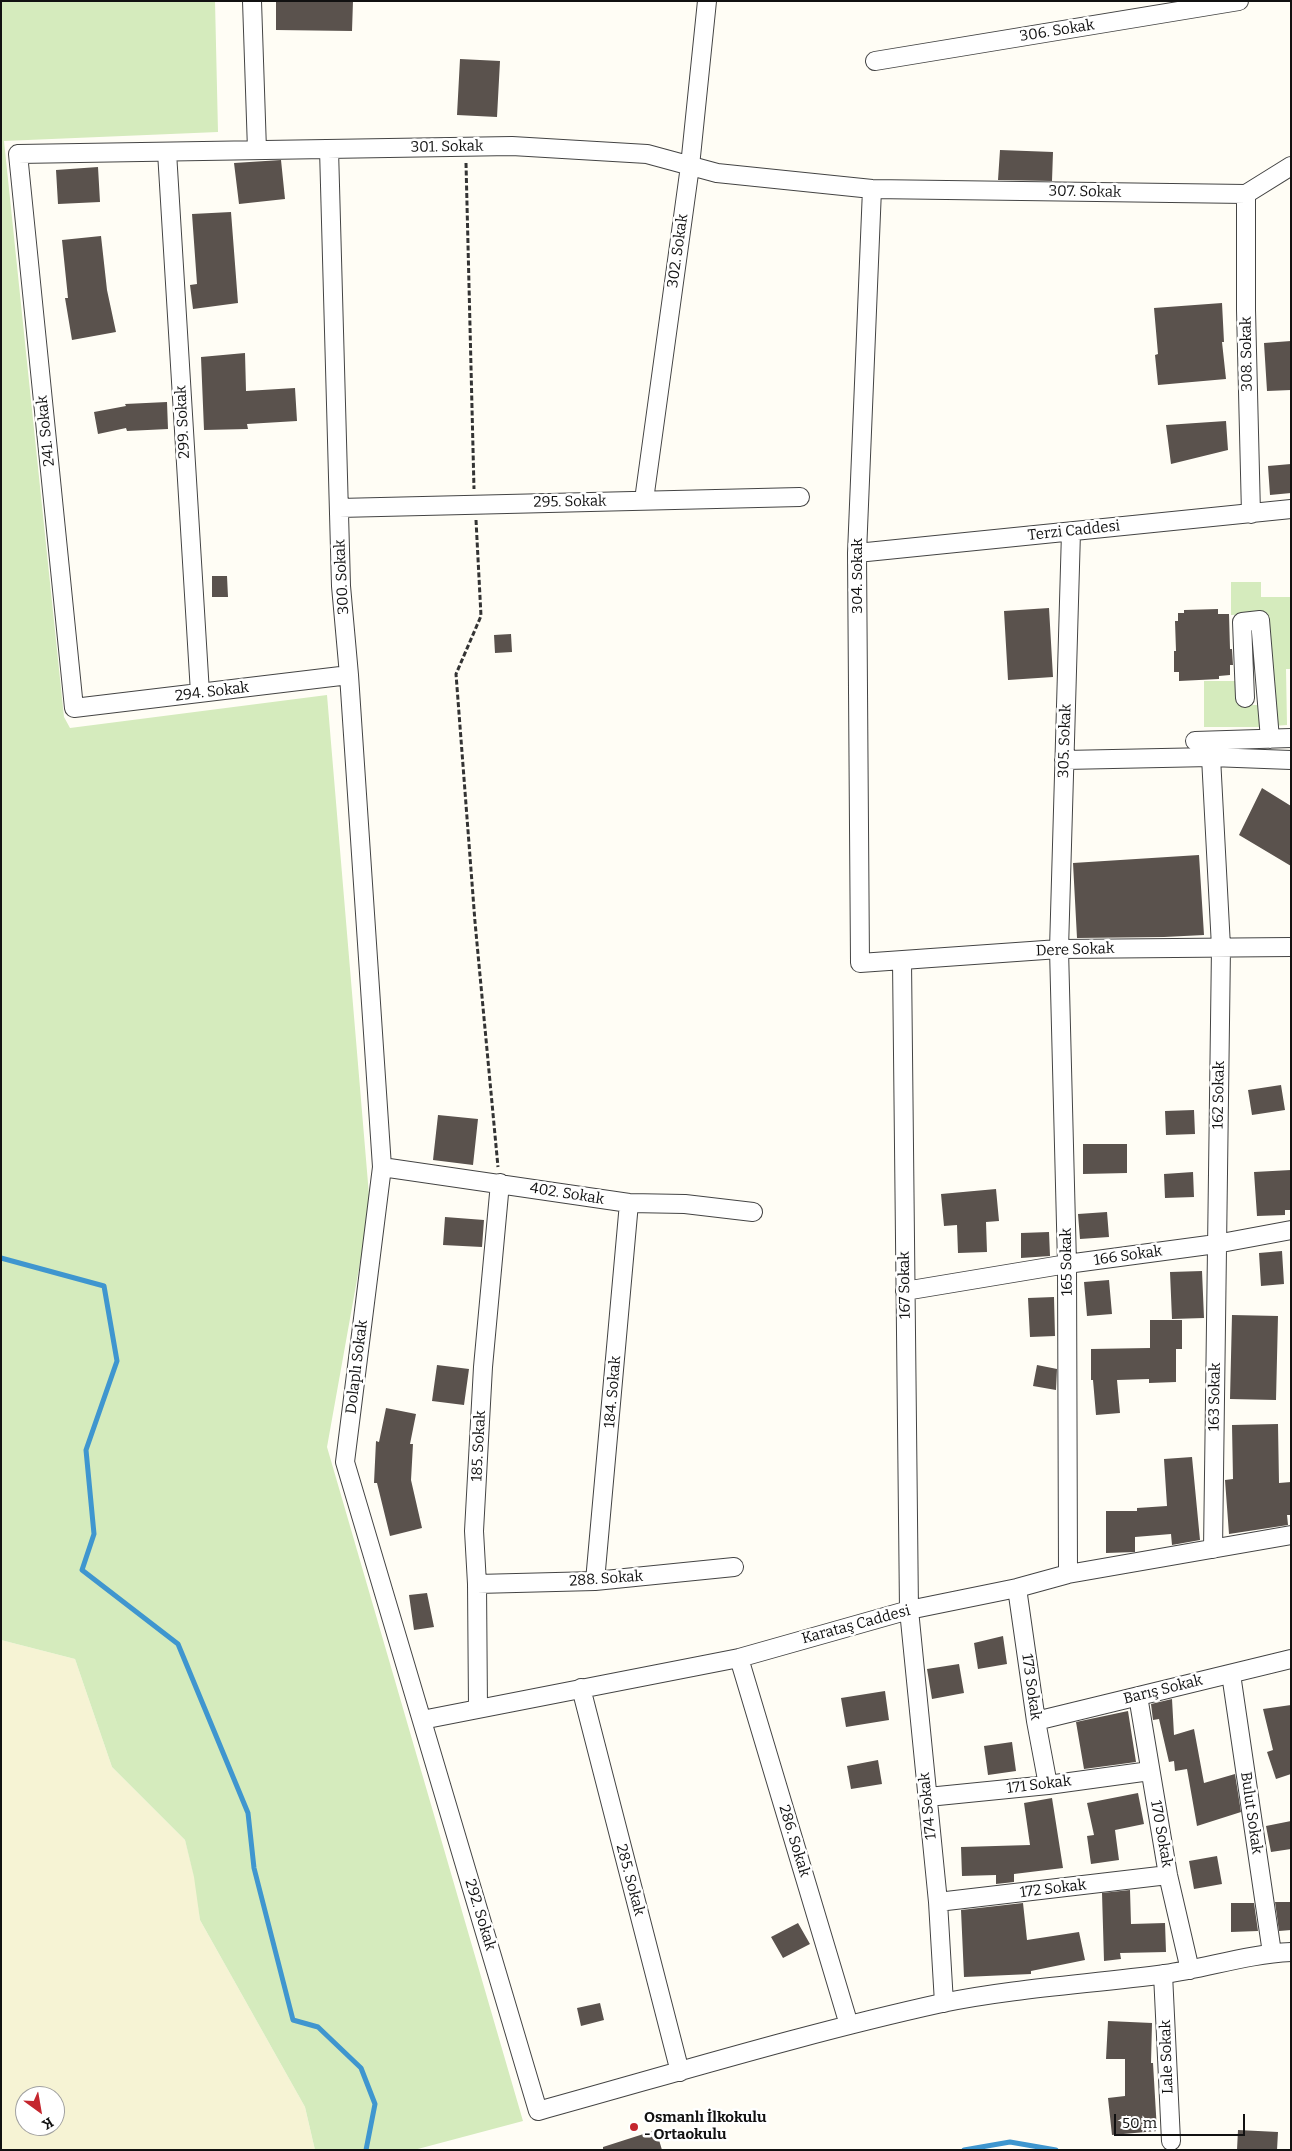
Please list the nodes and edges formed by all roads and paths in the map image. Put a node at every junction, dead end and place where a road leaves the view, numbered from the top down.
1 (252, 1) edge
2 (707, 1) edge
3 (1239, 1) edge
4 (875, 61) dead end
5 (466, 147) junction
6 (329, 149) junction
7 (257, 150) junction
8 (167, 152) junction
9 (18, 154) joint
10 (690, 166) junction
11 (1291, 166) edge
12 (872, 189) junction
13 (1246, 194) junction
14 (800, 497) dead end
15 (644, 500) junction
16 (475, 504) junction
17 (339, 508) junction
18 (1291, 509) edge
19 (1251, 514) junction
20 (1070, 532) junction
21 (858, 553) junction
22 (349, 675) junction
23 (200, 693) junction
24 (1245, 698) dead end
25 (74, 708) joint
26 (1291, 738) edge
27 (1270, 739) junction
28 (1195, 741) dead end
29 (1211, 757) junction
30 (1064, 760) junction
31 (1291, 760) edge
32 (1222, 947) junction
33 (1291, 947) edge
34 (1059, 949) junction
35 (902, 960) junction
36 (860, 963) joint
37 (372, 1005) joint
38 (382, 1167) junction
39 (500, 1183) junction
40 (629, 1203) junction
41 (753, 1212) dead end
42 (1291, 1230) edge
43 (1216, 1244) junction
44 (1068, 1264) junction
45 (905, 1291) junction
46 (1291, 1535) edge
47 (1213, 1549) junction
48 (734, 1567) dead end
49 (1068, 1574) junction
50 (595, 1581) junction
51 (477, 1584) junction
52 (1017, 1588) junction
53 (909, 1610) junction
54 (739, 1658) junction
55 (1291, 1659) edge
56 (1231, 1674) junction
57 (581, 1688) junction
58 (1138, 1696) junction
59 (478, 1708) junction
60 (422, 1720) junction
61 (1036, 1721) junction
62 (1150, 1771) junction
63 (1048, 1785) junction
64 (928, 1797) junction
65 (1168, 1875) junction
66 (938, 1902) junction
67 (1291, 1952) edge
68 (1272, 1953) junction
69 (1190, 1970) junction
70 (1164, 1974) junction
71 (944, 2003) junction
72 (849, 2025) junction
73 (680, 2072) junction
74 (1171, 2141) dead end

1 - 7 street
2 - 10 street, 302. Sokak
3 - 4 street, 306. Sokak
5 - 6 street, 301. Sokak
5 - 10 street, 301. Sokak
5 - 16 path
6 - 7 street, 301. Sokak
6 - 17 street, 300. Sokak
7 - 8 street, 301. Sokak
8 - 9 street, 301. Sokak
8 - 23 street, 299. Sokak
9 - 25 street, 241. Sokak
10 - 12 street, 301. Sokak
10 - 15 street, 302. Sokak
11 - 13 street
12 - 13 street, 307. Sokak
12 - 21 street, 304. Sokak
13 - 19 street, 308. Sokak
14 - 15 street, 295. Sokak
15 - 16 street, 295. Sokak
16 - 17 street, 295. Sokak
16 - 39 path
17 - 22 street, 300. Sokak
18 - 19 street, Terzi Caddesi
19 - 20 street, Terzi Caddesi
20 - 21 street, Terzi Caddesi
20 - 30 street, 305. Sokak
21 - 36 street, 304. Sokak
22 - 23 street, 294. Sokak
22 - 37 street, 300. Sokak
23 - 25 street, 294. Sokak
24 - 27 street
26 - 27 street
27 - 28 street
29 - 30 street
29 - 31 street
29 - 32 street, 162 Sokak
30 - 34 street, 305. Sokak
32 - 33 street, Dere Sokak
32 - 34 street, Dere Sokak
32 - 43 street, 162 Sokak
34 - 35 street, Dere Sokak
34 - 44 street, 165 Sokak
35 - 36 street, Dere Sokak
35 - 45 street, 167 Sokak
37 - 38 street, Dolaplı Sokak
38 - 39 street, 402. Sokak
38 - 60 street, Dolaplı Sokak
39 - 40 street, 402. Sokak
39 - 51 street, 185. Sokak
40 - 41 street, 402. Sokak
40 - 50 street, 184. Sokak
42 - 43 street, 166 Sokak
43 - 44 street, 166 Sokak
43 - 47 street, 163 Sokak
44 - 45 street, 166 Sokak
44 - 49 street, 165 Sokak
45 - 53 street, 167 Sokak
46 - 47 street, Karataş Caddesi
47 - 49 street, Karataş Caddesi
48 - 50 street, 288. Sokak
49 - 52 street, Karataş Caddesi
50 - 51 street, 288. Sokak
51 - 59 street, 185. Sokak
52 - 53 street, Karataş Caddesi
52 - 61 street, 173 Sokak
53 - 54 street, Karataş Caddesi
53 - 64 street, 174 Sokak
54 - 57 street, Karataş Caddesi
54 - 72 street, 286. Sokak
55 - 56 street, Barış Sokak
56 - 58 street, Barış Sokak
56 - 68 street, Bulut Sokak
57 - 59 street, Karataş Caddesi
57 - 73 street, 285. Sokak
58 - 61 street, Barış Sokak
58 - 62 street, 170 Sokak
59 - 60 street, Karataş Caddesi
60 - 73 street, 292. Sokak
61 - 63 street, 173 Sokak
62 - 63 street, 171 Sokak
62 - 65 street, 170 Sokak
63 - 64 street, 171 Sokak
64 - 66 street, 174 Sokak
65 - 66 street, 172 Sokak
65 - 69 street, 170 Sokak
66 - 71 street, 174 Sokak
67 - 68 street
68 - 69 street
69 - 70 street
70 - 71 street
70 - 74 street, Lale Sokak
71 - 72 street
72 - 73 street

